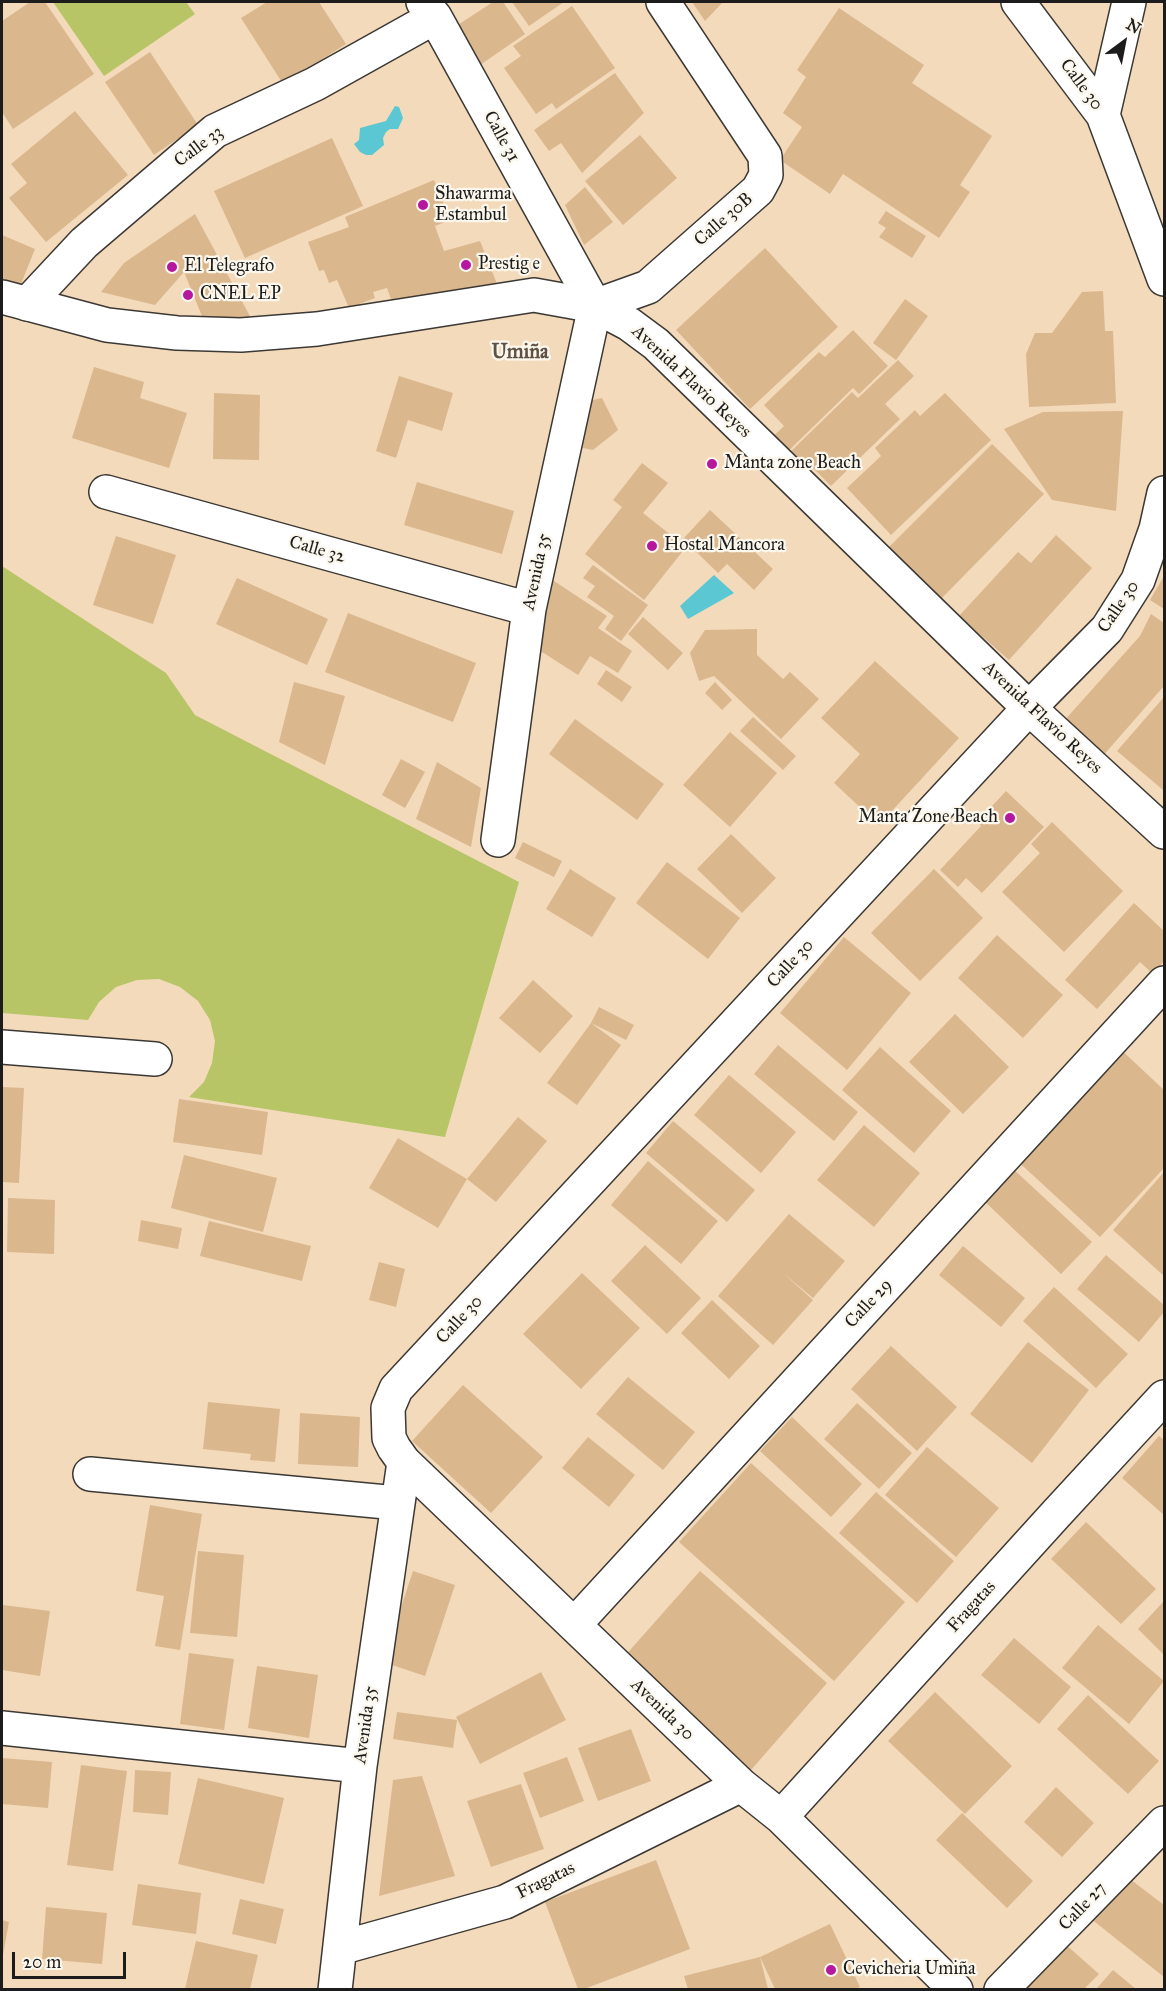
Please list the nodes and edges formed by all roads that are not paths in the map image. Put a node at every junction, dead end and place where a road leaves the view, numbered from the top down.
1 (663, 2) edge
2 (1018, 2) edge
3 (1129, 2) edge
4 (429, 9) edge
5 (1103, 115) junction
6 (1164, 279) edge
7 (14, 301) edge
8 (595, 306) junction
9 (106, 492) dead end
10 (1164, 493) edge
11 (528, 609) junction
12 (1029, 708) junction
13 (1164, 832) edge
14 (498, 840) dead end
15 (1164, 983) edge
16 (2, 1047) edge
17 (155, 1059) dead end
18 (1164, 1397) edge
19 (387, 1418) joint
20 (404, 1462) junction
21 (90, 1474) dead end
22 (397, 1503) junction
23 (574, 1625) junction
24 (2, 1728) edge
25 (360, 1766) junction
26 (741, 1785) junction
27 (781, 1818) junction
28 (1164, 1823) edge
29 (340, 1948) junction
30 (335, 1989) edge
31 (956, 1989) edge
32 (1001, 1989) edge

1 - 8 street, Calle 30B
2 - 5 street, Calle 30
3 - 5 street
4 - 7 street, Calle 33
4 - 8 street, Calle 31
5 - 6 street, Calle 30
7 - 8 street, Avenida Flavio Reyes
8 - 11 street, Avenida 35
8 - 12 street, Avenida Flavio Reyes
9 - 11 street, Calle 32
10 - 12 street, Calle 30
11 - 14 street, Avenida 35
12 - 13 street, Avenida Flavio Reyes
12 - 19 street, Calle 30
15 - 23 street, Calle 29
16 - 17 street
18 - 27 street, Fragatas
19 - 20 street, Avenida 30
20 - 22 street, Avenida 35
20 - 23 street, Avenida 30
21 - 22 street
22 - 25 street, Avenida 35
23 - 26 street, Avenida 30
24 - 25 street
25 - 29 street, Avenida 35
26 - 27 street, Avenida 30
26 - 29 street, Fragatas
27 - 31 street, Avenida 30
28 - 32 street, Calle 27
29 - 30 street, Avenida 35

